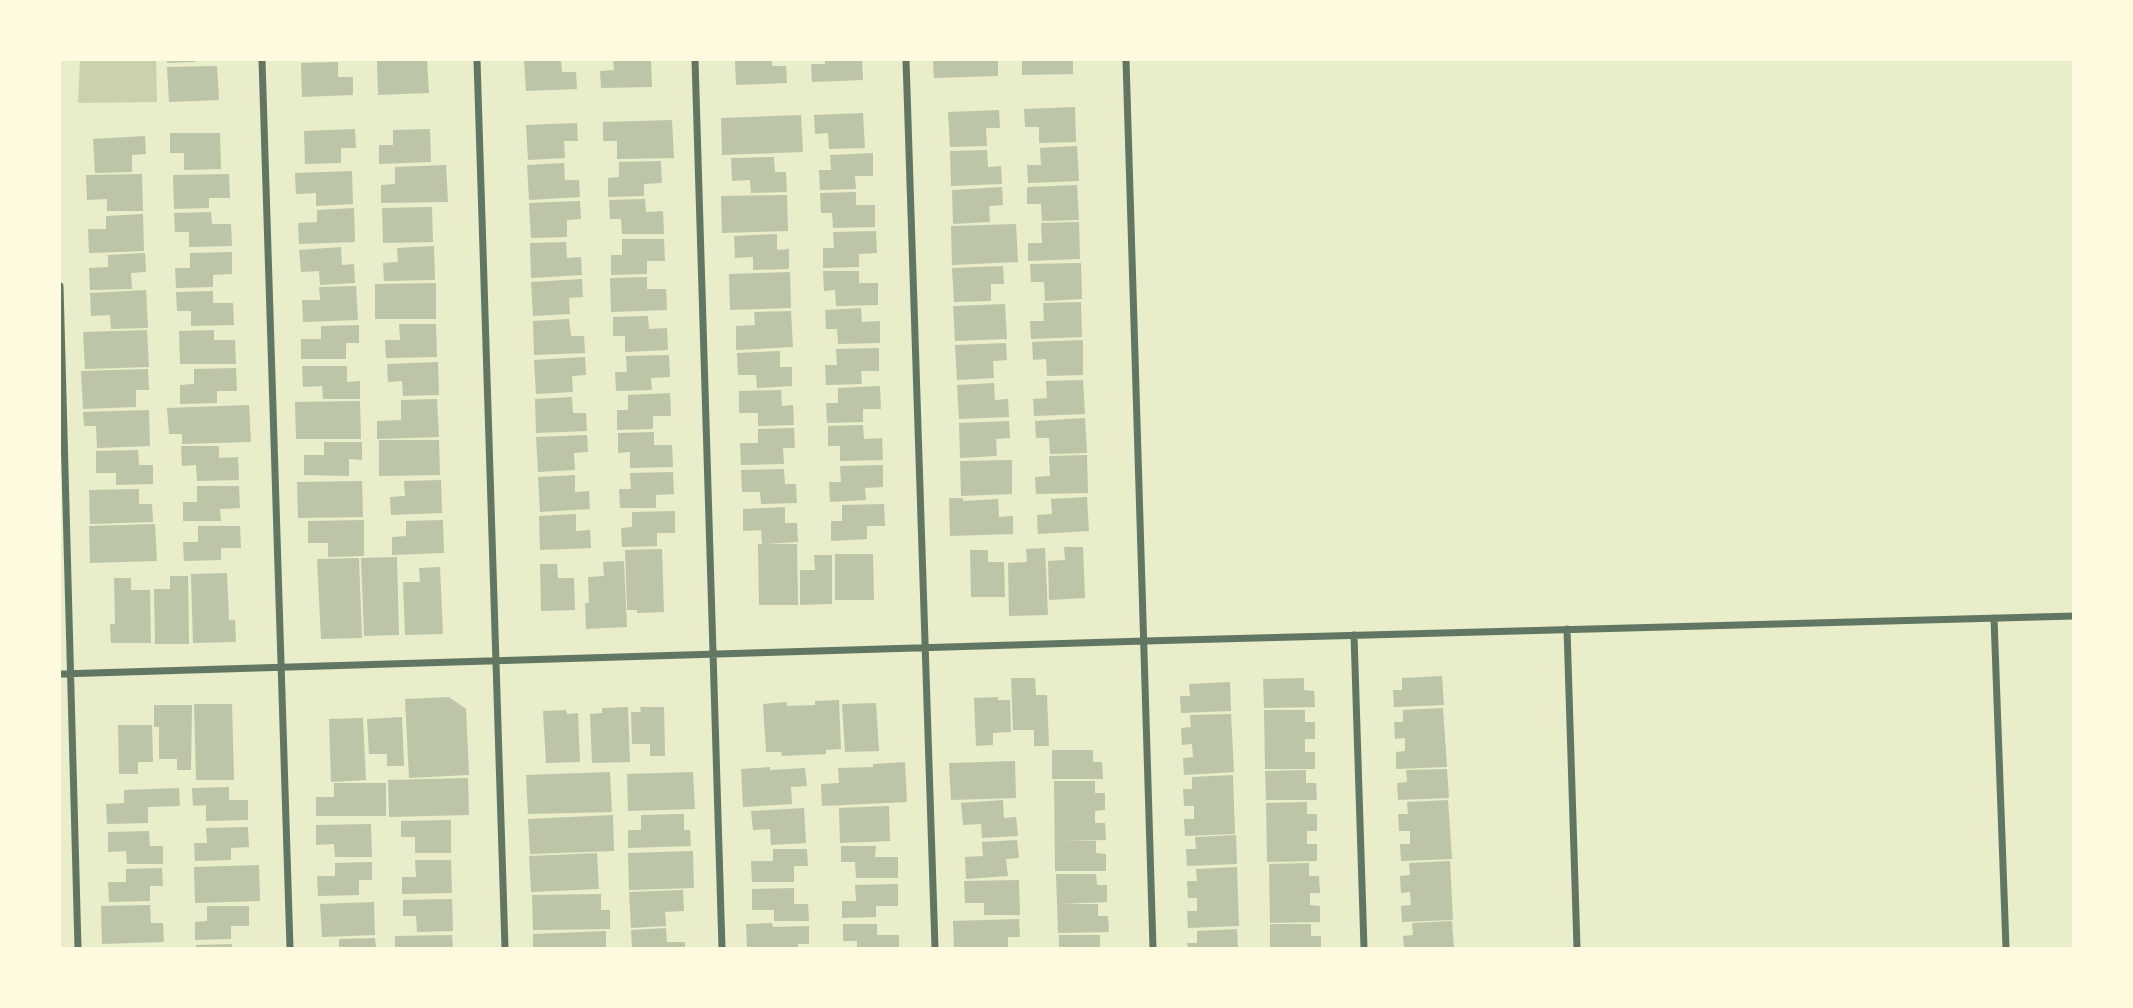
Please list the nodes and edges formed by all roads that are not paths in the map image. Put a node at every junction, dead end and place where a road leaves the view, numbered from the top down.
1 (262, 60) edge
2 (477, 60) edge
3 (695, 60) edge
4 (906, 60) edge
5 (1126, 60) edge
6 (60, 286) edge
7 (62, 460) edge
8 (2074, 616) edge
9 (1994, 618) junction
10 (1567, 629) junction
11 (1353, 635) junction
12 (1145, 641) junction
13 (925, 648) junction
14 (715, 654) junction
15 (496, 661) junction
16 (281, 667) junction
17 (60, 674) edge
18 (71, 674) junction
19 (78, 948) edge
20 (290, 948) edge
21 (505, 948) edge
22 (722, 948) edge
23 (935, 948) edge
24 (1153, 948) edge
25 (1364, 948) edge
26 (1577, 948) edge
27 (2006, 948) edge

1 - 16 street
2 - 15 street
3 - 14 street
4 - 13 street
5 - 12 street
6 - 7 street
7 - 18 street
8 - 9 street
9 - 10 street
9 - 27 street
10 - 11 street
10 - 26 street
11 - 12 street
11 - 25 street
12 - 13 street
12 - 24 street
13 - 14 street
13 - 23 street
14 - 15 street
14 - 22 street
15 - 16 street
15 - 21 street
16 - 18 street
16 - 20 street
17 - 18 street
18 - 19 street

